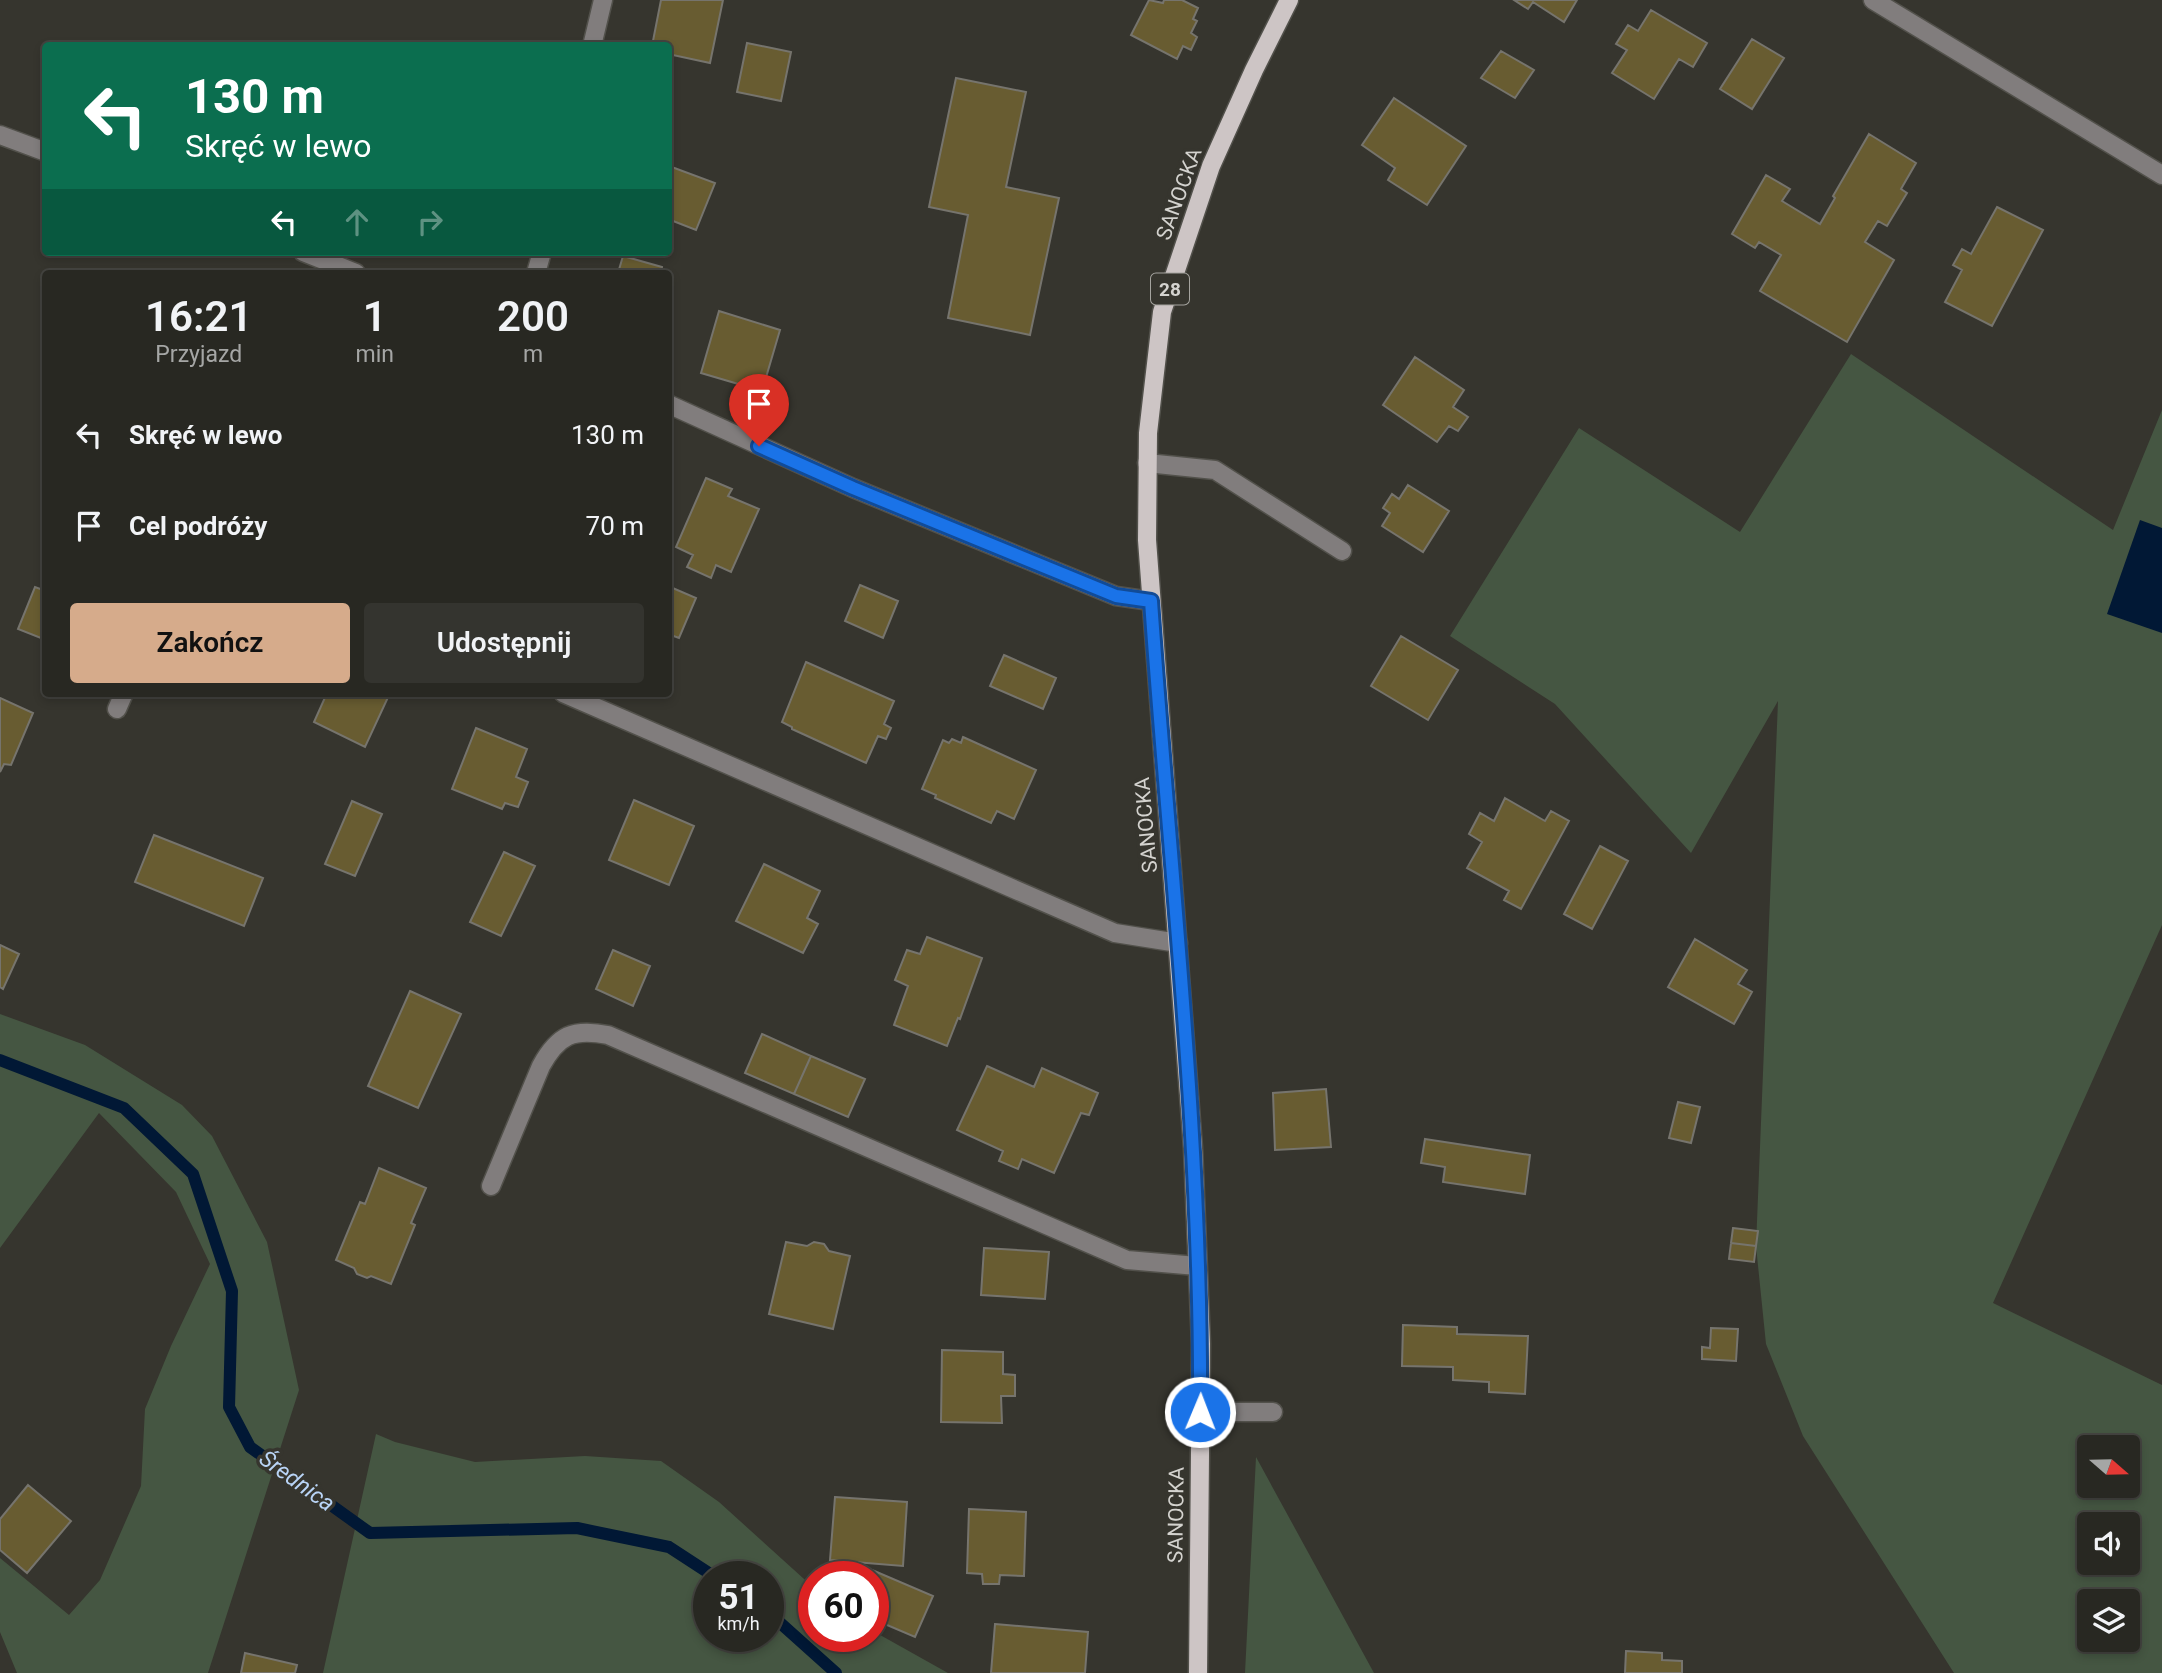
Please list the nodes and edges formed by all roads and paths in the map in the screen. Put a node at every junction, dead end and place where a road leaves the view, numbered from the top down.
1 (603, 0) edge
2 (1289, 0) edge
3 (1873, 0) edge
4 (593, 42) edge
5 (0, 135) edge
6 (42, 151) edge
7 (2162, 175) edge
8 (313, 256) edge
9 (348, 270) edge
10 (672, 406) edge
11 (1147, 463) junction
12 (1342, 551) dead end
13 (1151, 601) junction
14 (572, 697) edge
15 (1178, 943) junction
16 (491, 1186) dead end
17 (1197, 1266) junction
18 (1200, 1412) junction
19 (1273, 1412) dead end
20 (1198, 1673) edge

1 - 4 street
2 - 11 main road, SANOCKA / 28
3 - 7 street
5 - 6 street
8 - 9 street
10 - 13 street
11 - 12 street
11 - 13 main road, SANOCKA / 28
13 - 15 main road, SANOCKA / 28
14 - 15 street
15 - 17 main road, SANOCKA / 28
16 - 17 street
17 - 18 main road, SANOCKA / 28
18 - 19 street
18 - 20 main road, SANOCKA / 28

